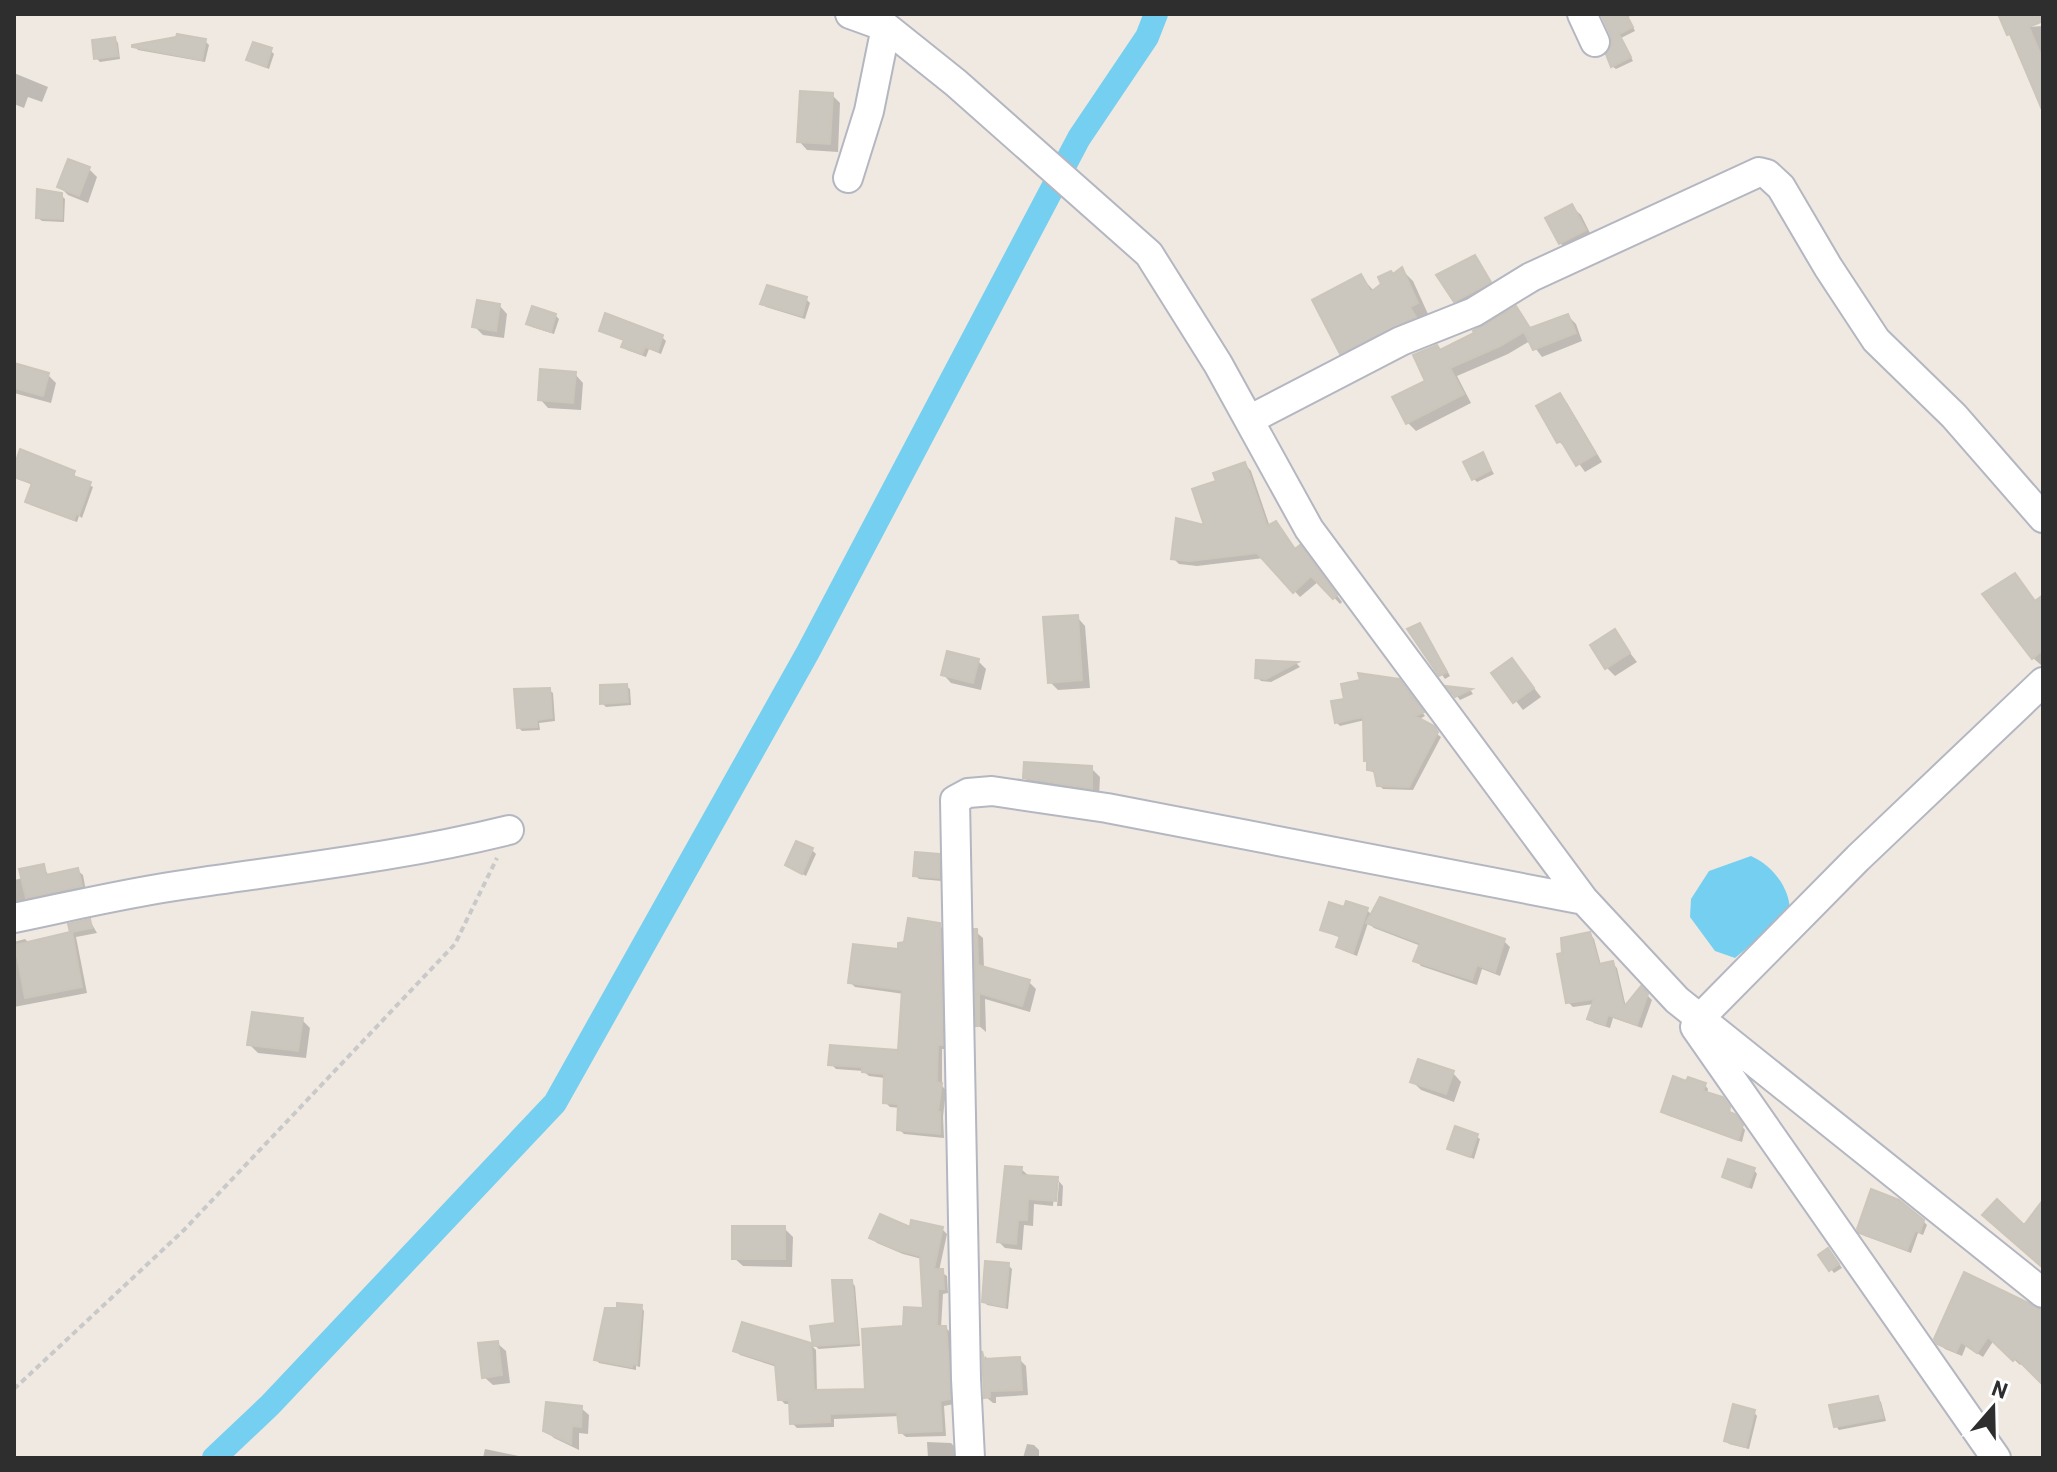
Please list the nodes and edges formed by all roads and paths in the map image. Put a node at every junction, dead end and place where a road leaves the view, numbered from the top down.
1 (850, 14) edge
2 (1582, 14) edge
3 (886, 27) junction
4 (1595, 42) dead end
5 (848, 178) dead end
6 (1249, 420) junction
7 (2043, 518) edge
8 (2043, 682) edge
9 (509, 830) joint
10 (1584, 900) junction
11 (14, 918) edge
12 (1677, 1000) junction
13 (1699, 1019) junction
14 (2043, 1293) edge
15 (14, 1389) edge
16 (970, 1458) edge
17 (1996, 1458) edge

1 - 3 street
2 - 4 street
3 - 5 street
3 - 6 street
6 - 7 street
6 - 10 street
8 - 13 street
9 - 11 street
9 - 15 path
10 - 12 street
10 - 16 street
12 - 13 street
12 - 17 street
13 - 14 street

